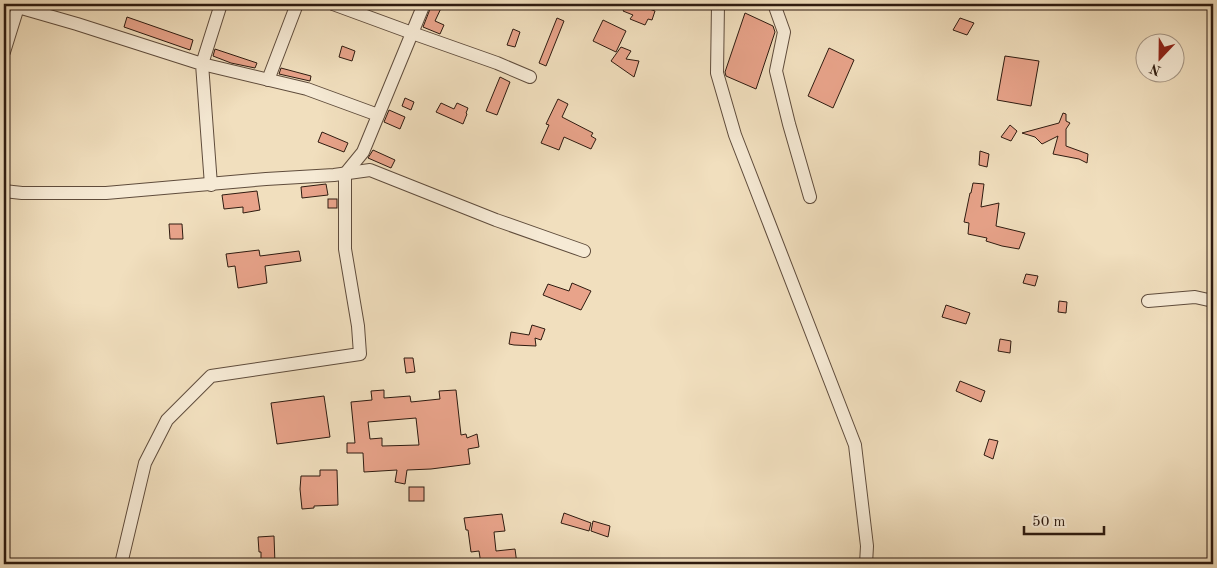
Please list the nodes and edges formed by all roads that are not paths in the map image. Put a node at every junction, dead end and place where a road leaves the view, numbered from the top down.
1 (221, 4) edge
2 (297, 4) edge
3 (333, 4) edge
4 (424, 4) edge
5 (718, 4) edge
6 (774, 4) edge
7 (412, 33) junction
8 (4, 52) edge
9 (202, 64) junction
10 (530, 77) dead end
11 (268, 80) junction
12 (378, 115) junction
13 (344, 174) junction
14 (211, 185) junction
15 (4, 191) edge
16 (810, 197) dead end
17 (584, 251) dead end
18 (1148, 301) dead end
19 (1213, 301) edge
20 (121, 564) edge
21 (866, 564) edge

1 - 9 street
2 - 11 street
3 - 7 street
4 - 7 street
5 - 21 street
6 - 16 street
7 - 10 street
7 - 12 street
8 - 9 street
9 - 11 street
9 - 14 street
11 - 12 street
12 - 13 street
13 - 14 street
13 - 17 street
13 - 20 street
14 - 15 street
18 - 19 street

